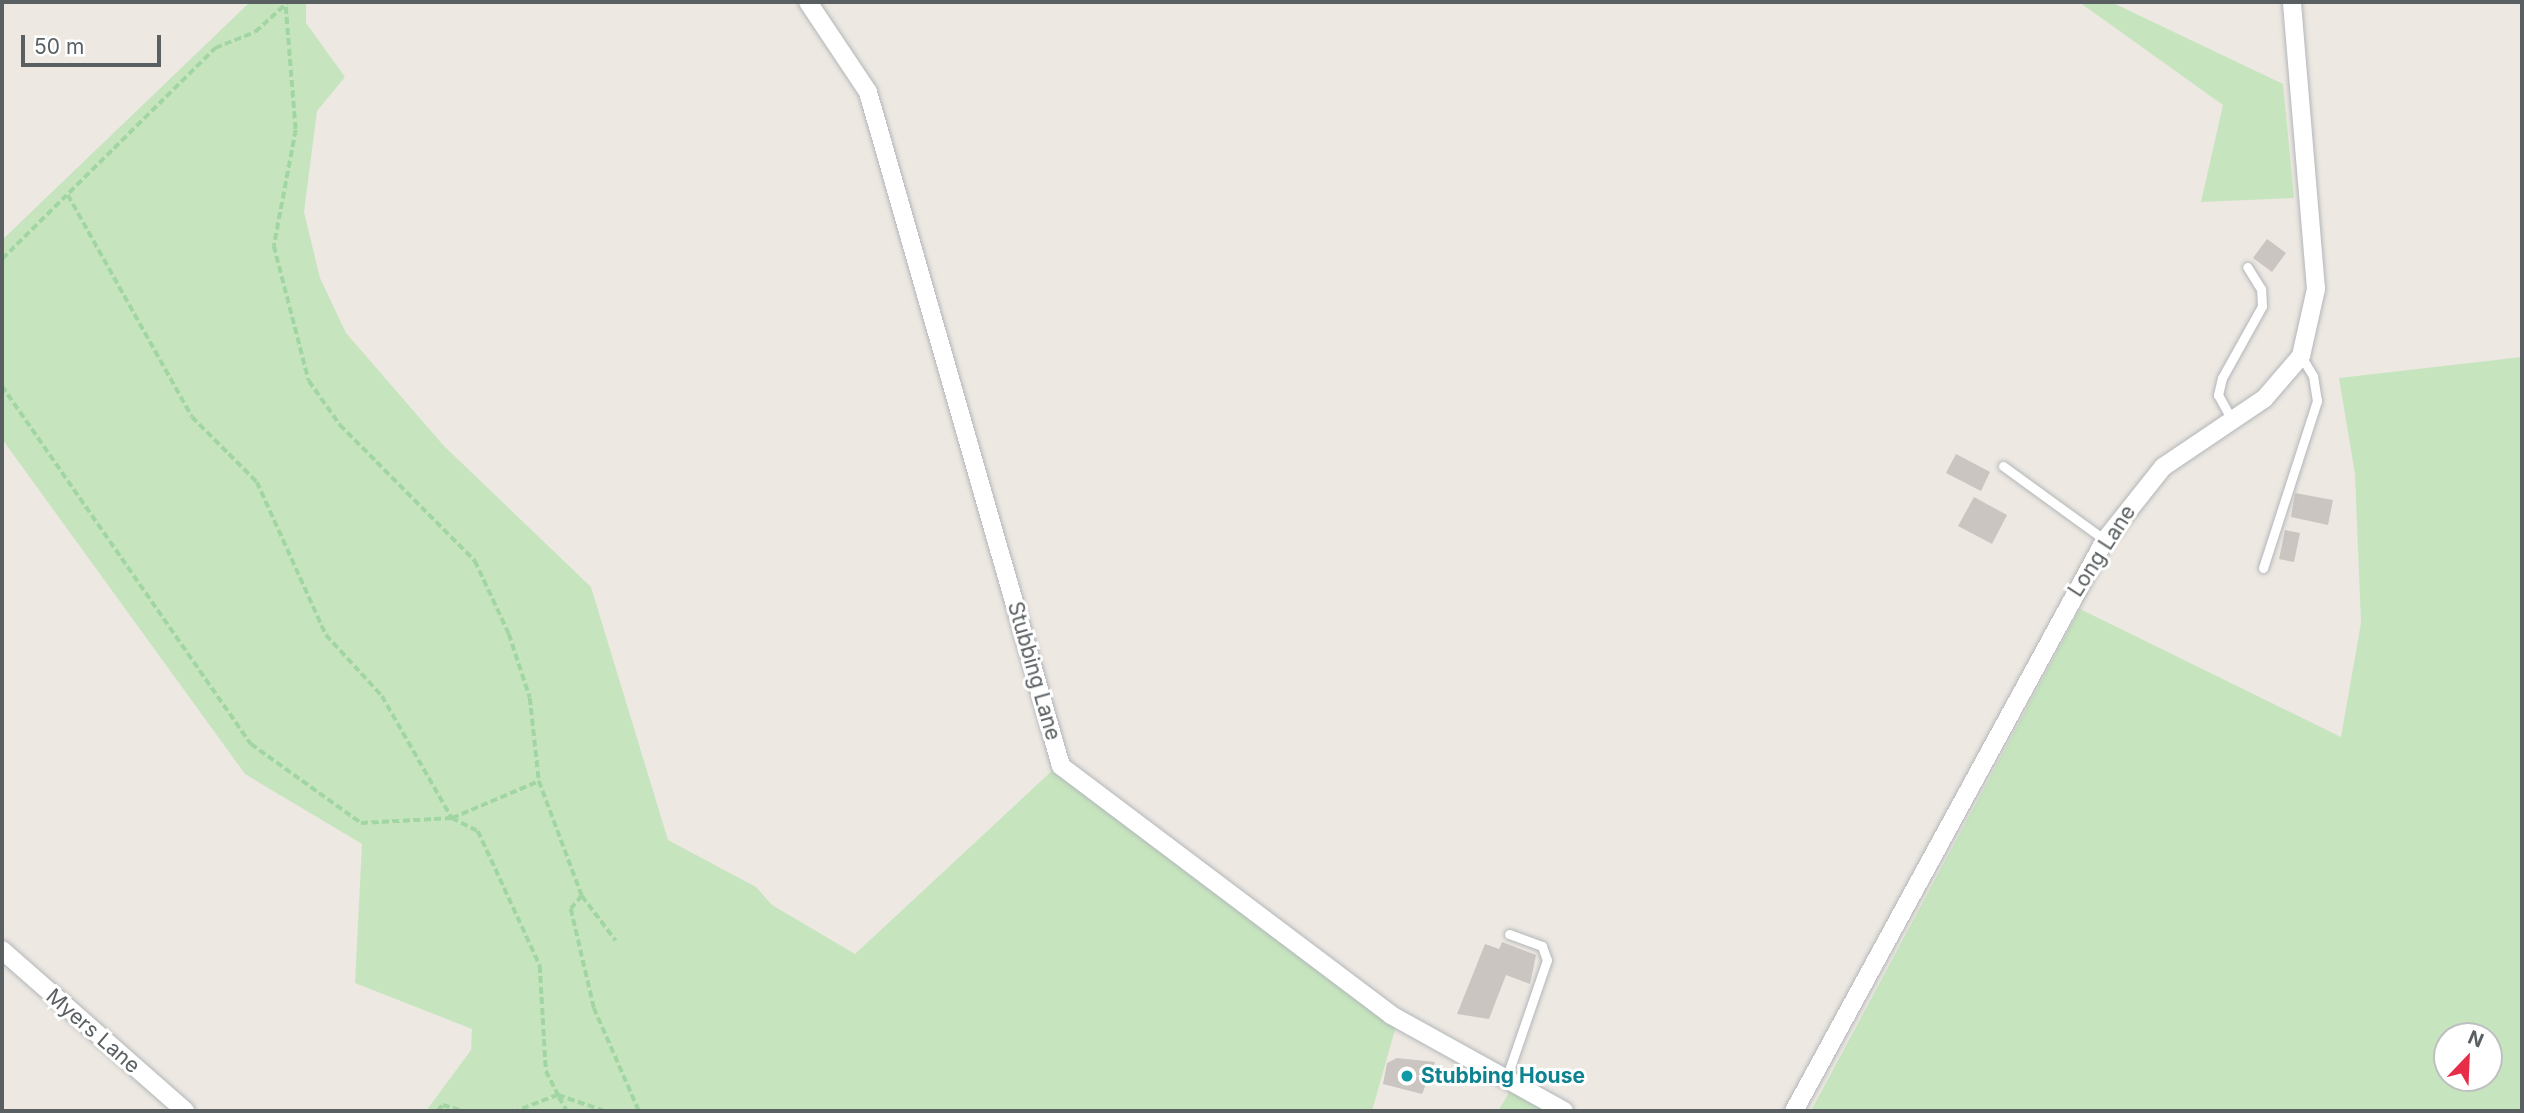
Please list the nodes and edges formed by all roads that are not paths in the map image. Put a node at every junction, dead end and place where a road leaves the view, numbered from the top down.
1 (808, 2) edge
2 (2292, 2) edge
3 (2246, 267) dead end
4 (2301, 356) junction
5 (2232, 420) junction
6 (2003, 466) dead end
7 (2105, 540) junction
8 (2263, 568) dead end
9 (1509, 934) dead end
10 (2, 950) edge
11 (1506, 1079) junction
12 (185, 1111) edge
13 (1564, 1111) edge
14 (1794, 1111) edge

1 - 11 street, Stubbing Lane
2 - 4 street, Long Lane
3 - 5 lane
4 - 5 street, Long Lane
4 - 8 lane
5 - 7 street, Long Lane
6 - 7 lane
7 - 14 street, Long Lane
9 - 11 lane
10 - 12 street, Myers Lane
11 - 13 street, Stubbing Lane

